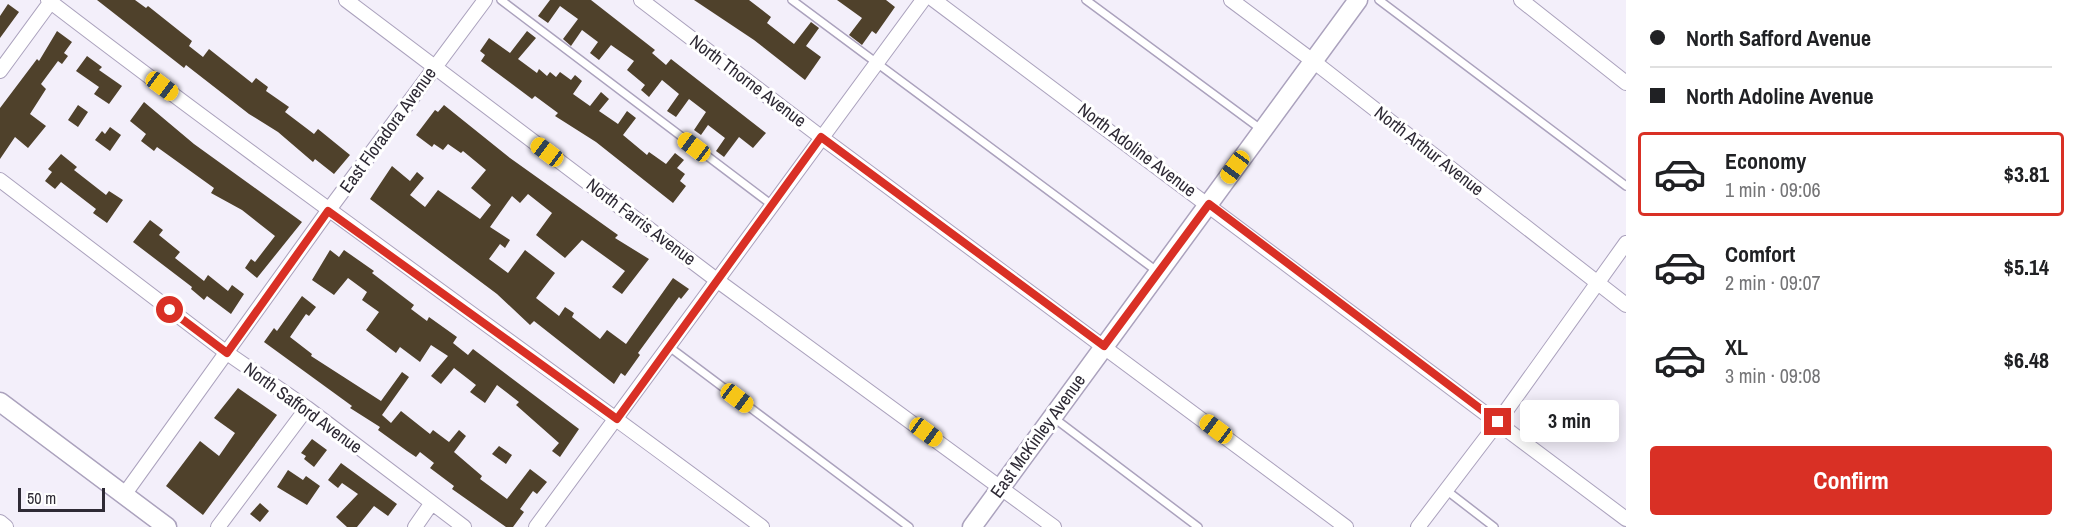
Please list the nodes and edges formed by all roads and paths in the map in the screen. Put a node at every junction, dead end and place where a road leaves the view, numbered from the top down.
1 (346, 0) edge
2 (485, 0) edge
3 (501, 0) edge
4 (641, 0) edge
5 (792, 0) edge
6 (923, 0) edge
7 (934, 0) edge
8 (1086, 0) edge
9 (1231, 0) edge
10 (1358, 0) edge
11 (1379, 0) edge
12 (1521, 0) edge
13 (50, 1) edge
14 (1313, 61) junction
15 (876, 62) junction
16 (434, 67) junction
17 (0, 71) edge
18 (1626, 83) edge
19 (1262, 130) junction
20 (821, 137) junction
21 (0, 180) edge
22 (1626, 186) edge
23 (1209, 204) junction
24 (772, 205) junction
25 (328, 211) junction
26 (1626, 243) edge
27 (1158, 272) junction
28 (718, 280) junction
29 (1596, 282) junction
30 (1626, 305) edge
31 (668, 346) junction
32 (1104, 346) junction
33 (227, 353) junction
34 (0, 402) edge
35 (307, 408) junction
36 (1052, 417) junction
37 (617, 419) junction
38 (1498, 422) junction
39 (1001, 486) junction
40 (1446, 490) junction
41 (124, 495) junction
42 (431, 504) junction
43 (1626, 519) edge
44 (0, 522) edge
45 (6, 527) edge
46 (167, 527) edge
47 (218, 527) edge
48 (415, 527) edge
49 (464, 527) edge
50 (536, 527) edge
51 (762, 527) edge
52 (909, 527) edge
53 (972, 527) edge
54 (1054, 527) edge
55 (1198, 527) edge
56 (1346, 527) edge
57 (1418, 527) edge
58 (1494, 527) edge

1 - 16 street, North Farris Avenue
2 - 16 street, East Floradora Avenue
3 - 24 lane
4 - 20 street, North Thorne Avenue
5 - 15 lane
6 - 15 street
7 - 23 street, North Adoline Avenue
8 - 19 lane
9 - 14 street, North Arthur Avenue
10 - 14 main road, East McKinley Avenue
11 - 22 lane
12 - 18 street
13 - 17 street
13 - 25 street
14 - 19 main road, East McKinley Avenue
14 - 29 street, North Arthur Avenue
15 - 20 street
15 - 27 lane
16 - 25 street, East Floradora Avenue
16 - 28 street, North Farris Avenue
19 - 23 main road, East McKinley Avenue
20 - 24 street
20 - 32 street, North Thorne Avenue
21 - 33 street, North Safford Avenue
23 - 27 main road, East McKinley Avenue
23 - 38 street, North Adoline Avenue
24 - 28 street
25 - 33 street, East Floradora Avenue
25 - 37 street
26 - 29 street
27 - 32 main road, East McKinley Avenue
28 - 31 street
28 - 39 street, North Farris Avenue
29 - 30 street, North Arthur Avenue
29 - 38 street
31 - 37 street
31 - 52 lane
32 - 36 main road, East McKinley Avenue
32 - 56 street, North Thorne Avenue
33 - 35 street, North Safford Avenue
33 - 41 street, East Floradora Avenue
34 - 41 main road
35 - 42 street, North Safford Avenue
35 - 47 street
36 - 39 main road, East McKinley Avenue
36 - 55 lane
37 - 50 street
37 - 51 street
38 - 40 street
38 - 43 street, North Adoline Avenue
39 - 53 main road, East McKinley Avenue
39 - 54 street, North Farris Avenue
40 - 57 street
40 - 58 lane
41 - 46 main road
42 - 48 street
42 - 49 street, North Safford Avenue
44 - 45 street

